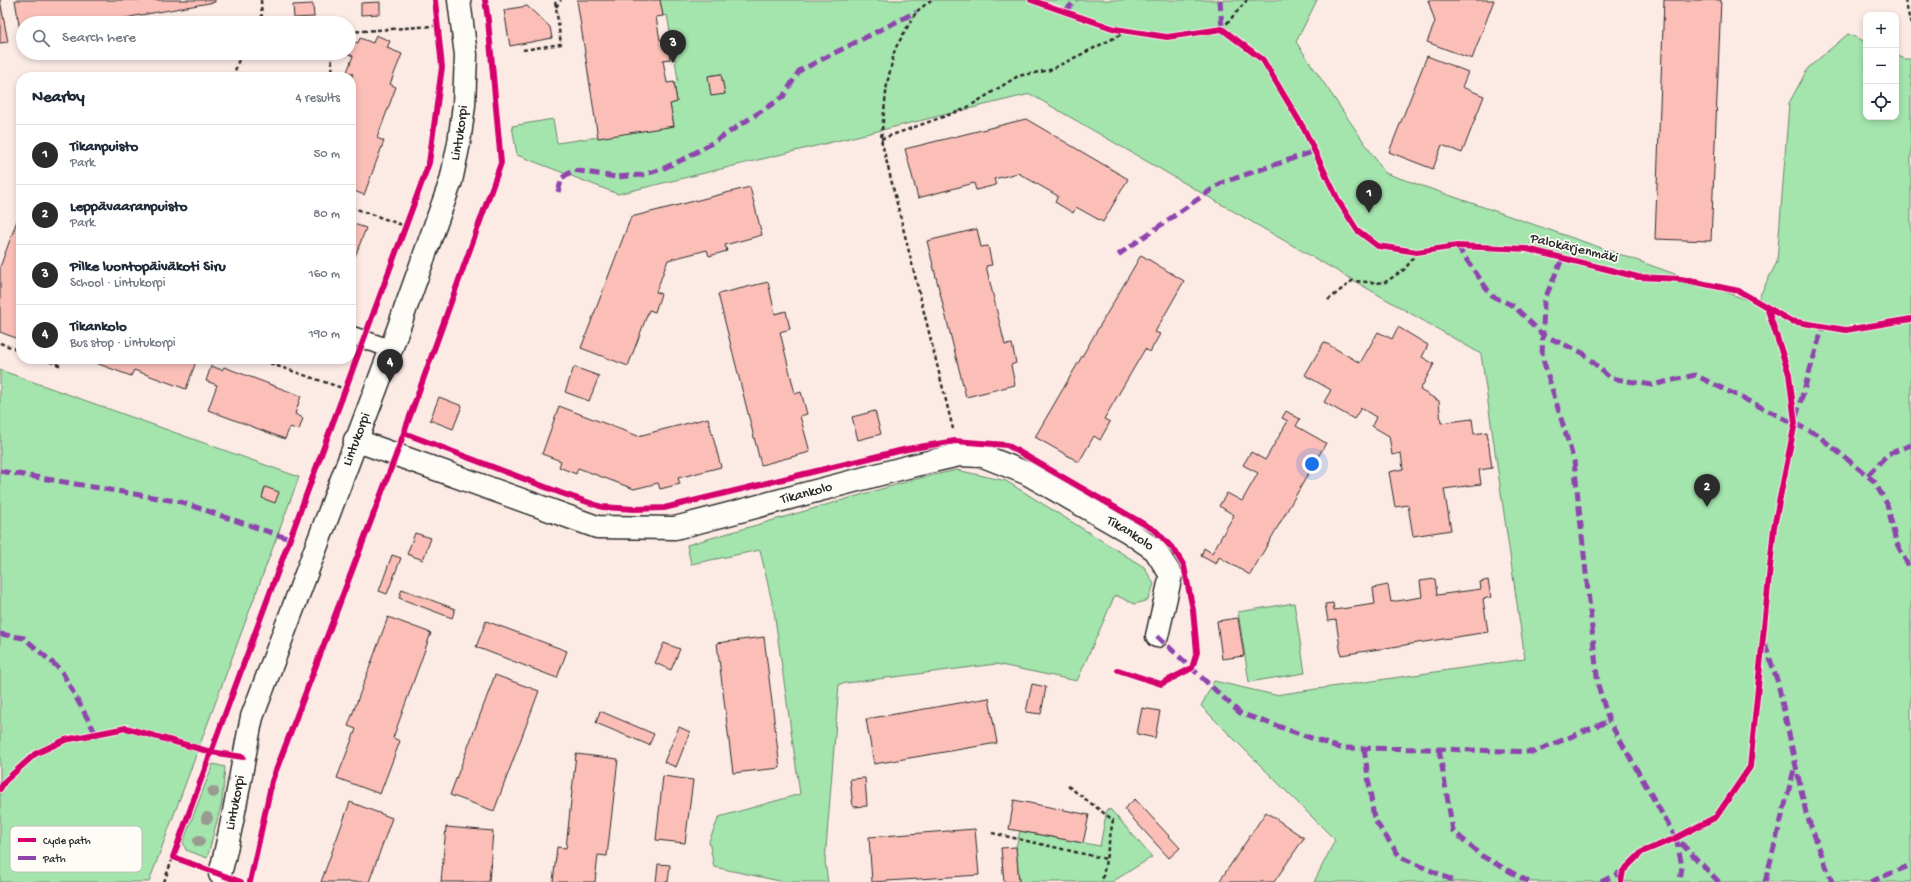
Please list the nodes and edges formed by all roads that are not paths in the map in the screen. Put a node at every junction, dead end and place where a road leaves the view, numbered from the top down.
1 (459, 0) edge
2 (356, 337) edge
3 (391, 349) junction
4 (355, 440) junction
5 (1157, 636) dead end
6 (220, 874) dead end

1 - 3 street, Lintukorpi
2 - 3 lane
3 - 4 street, Lintukorpi
4 - 5 street, Tikankolo
4 - 6 street, Lintukorpi

